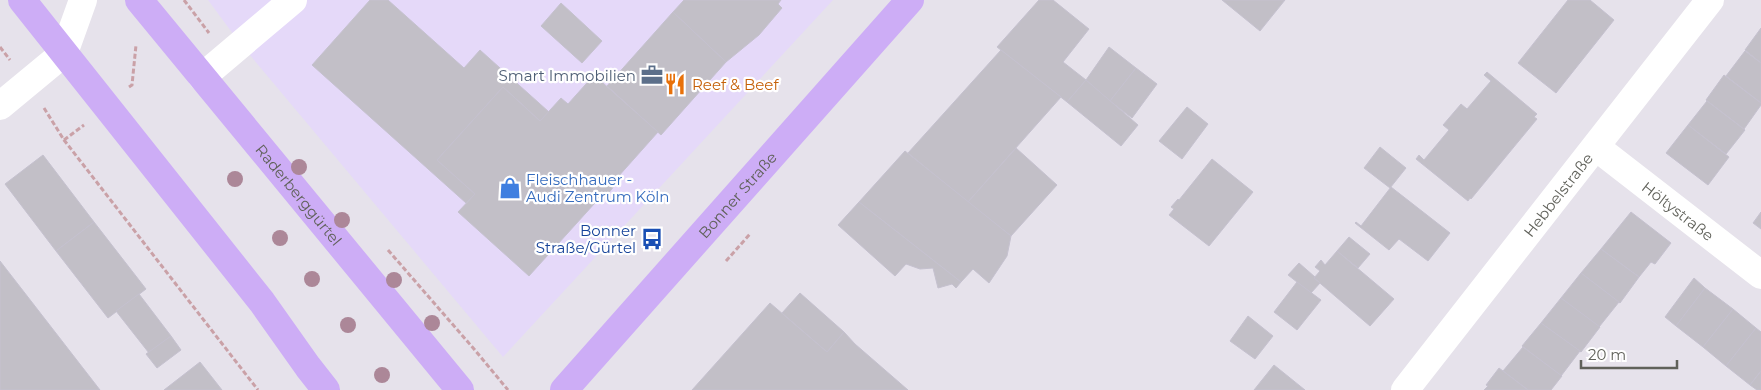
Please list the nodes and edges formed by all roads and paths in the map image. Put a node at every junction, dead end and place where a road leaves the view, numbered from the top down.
1 (22, 0) edge
2 (83, 0) edge
3 (293, 0) edge
4 (910, 0) edge
5 (1710, 0) edge
6 (146, 9) edge
7 (0, 47) edge
8 (64, 53) junction
9 (202, 76) junction
10 (28, 83) junction
11 (0, 106) edge
12 (107, 106) junction
13 (64, 140) junction
14 (1596, 147) junction
15 (750, 234) dead end
16 (726, 261) dead end
17 (1761, 275) edge
18 (311, 379) edge
19 (258, 390) edge
20 (326, 390) edge
21 (460, 390) edge
22 (564, 390) edge
23 (1405, 390) edge

1 - 8 main road
2 - 8 street
3 - 9 street
4 - 22 main road, Bonner Straße
5 - 14 street, Hebbelstraße
6 - 9 main road, Raderberggürtel
6 - 12 path
7 - 10 path
8 - 10 street
8 - 12 main road
9 - 21 main road, Raderberggürtel
10 - 11 street
10 - 13 path
12 - 13 path
12 - 18 main road
13 - 19 path
14 - 17 street, Höltystraße
14 - 23 street, Hebbelstraße
15 - 16 path
18 - 20 main road

